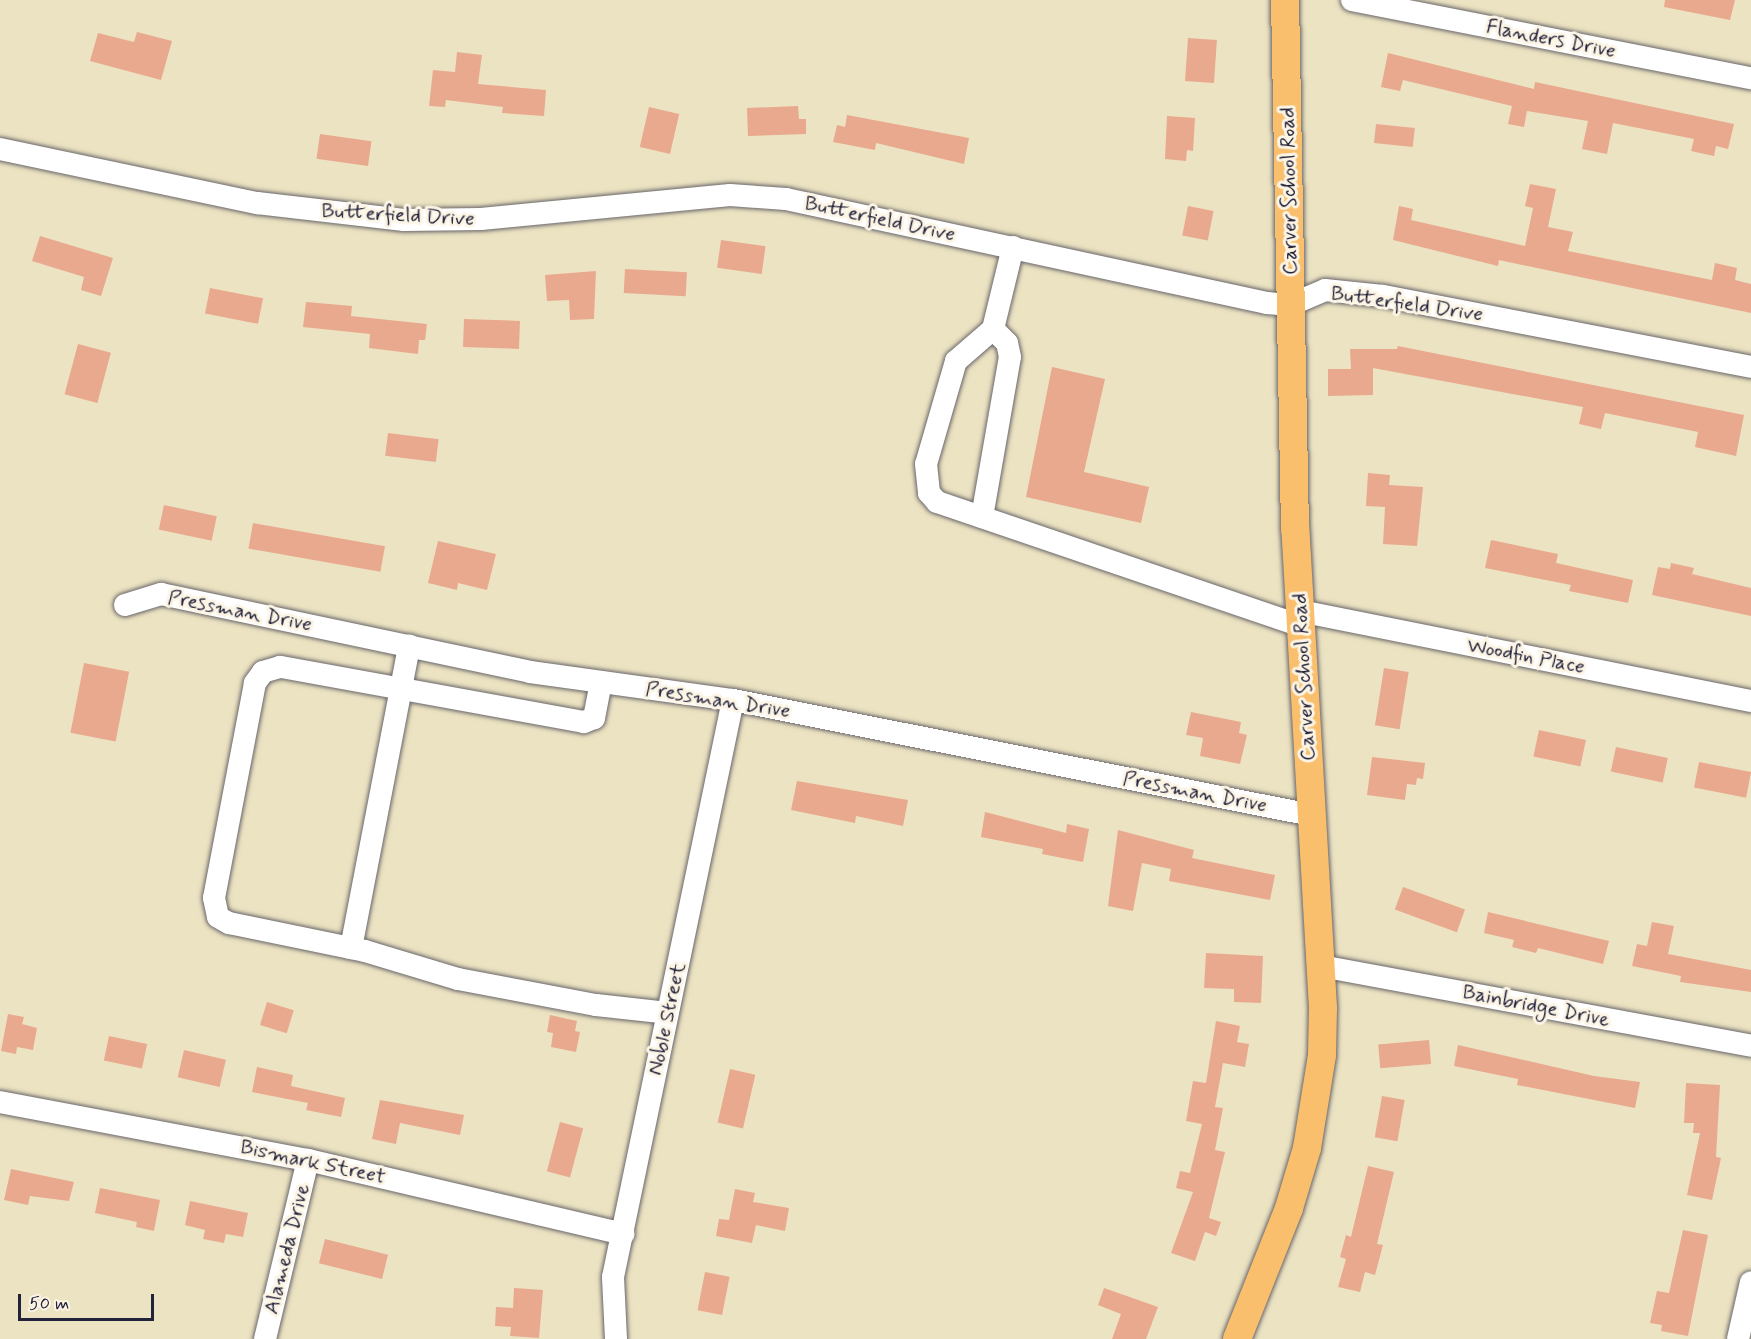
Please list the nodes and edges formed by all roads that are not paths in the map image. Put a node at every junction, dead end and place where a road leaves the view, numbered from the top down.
1 (1285, 0) edge
2 (1352, 0) edge
3 (1751, 78) edge
4 (0, 149) edge
5 (1013, 247) junction
6 (1290, 306) junction
7 (993, 329) junction
8 (1751, 367) edge
9 (982, 517) junction
10 (125, 605) dead end
11 (1301, 619) junction
12 (409, 645) junction
13 (601, 682) junction
14 (400, 689) junction
15 (733, 700) junction
16 (1751, 702) edge
17 (1311, 814) junction
18 (351, 948) junction
19 (1321, 966) junction
20 (668, 1013) junction
21 (1751, 1046) edge
22 (0, 1102) edge
23 (309, 1160) junction
24 (623, 1234) junction
25 (1751, 1282) edge
26 (265, 1339) edge
27 (616, 1339) edge
28 (1237, 1339) edge
29 (1738, 1339) edge

1 - 6 main road, Carver School Road
2 - 3 street, Flanders Drive
4 - 5 street, Butterfield Drive
5 - 6 street, Butterfield Drive
5 - 7 street
6 - 8 street, Butterfield Drive
6 - 11 main road, Carver School Road
7 - 9 street
7 - 9 street, Woodfin Place
9 - 11 street, Woodfin Place
10 - 12 street, Pressman Drive
11 - 16 street, Woodfin Place
11 - 17 main road, Carver School Road
12 - 13 street, Pressman Drive
12 - 14 street
13 - 14 street
13 - 15 street, Pressman Drive
14 - 18 street
14 - 18 street
15 - 17 street, Pressman Drive
15 - 20 street, Noble Street
17 - 19 main road, Carver School Road
18 - 20 street
19 - 21 street, Bainbridge Drive
19 - 28 main road, Carver School Road
20 - 24 street, Noble Street
22 - 23 street, Bismark Street
23 - 24 street, Bismark Street
23 - 26 street, Alameda Drive
24 - 27 street, Noble Street
25 - 29 street

